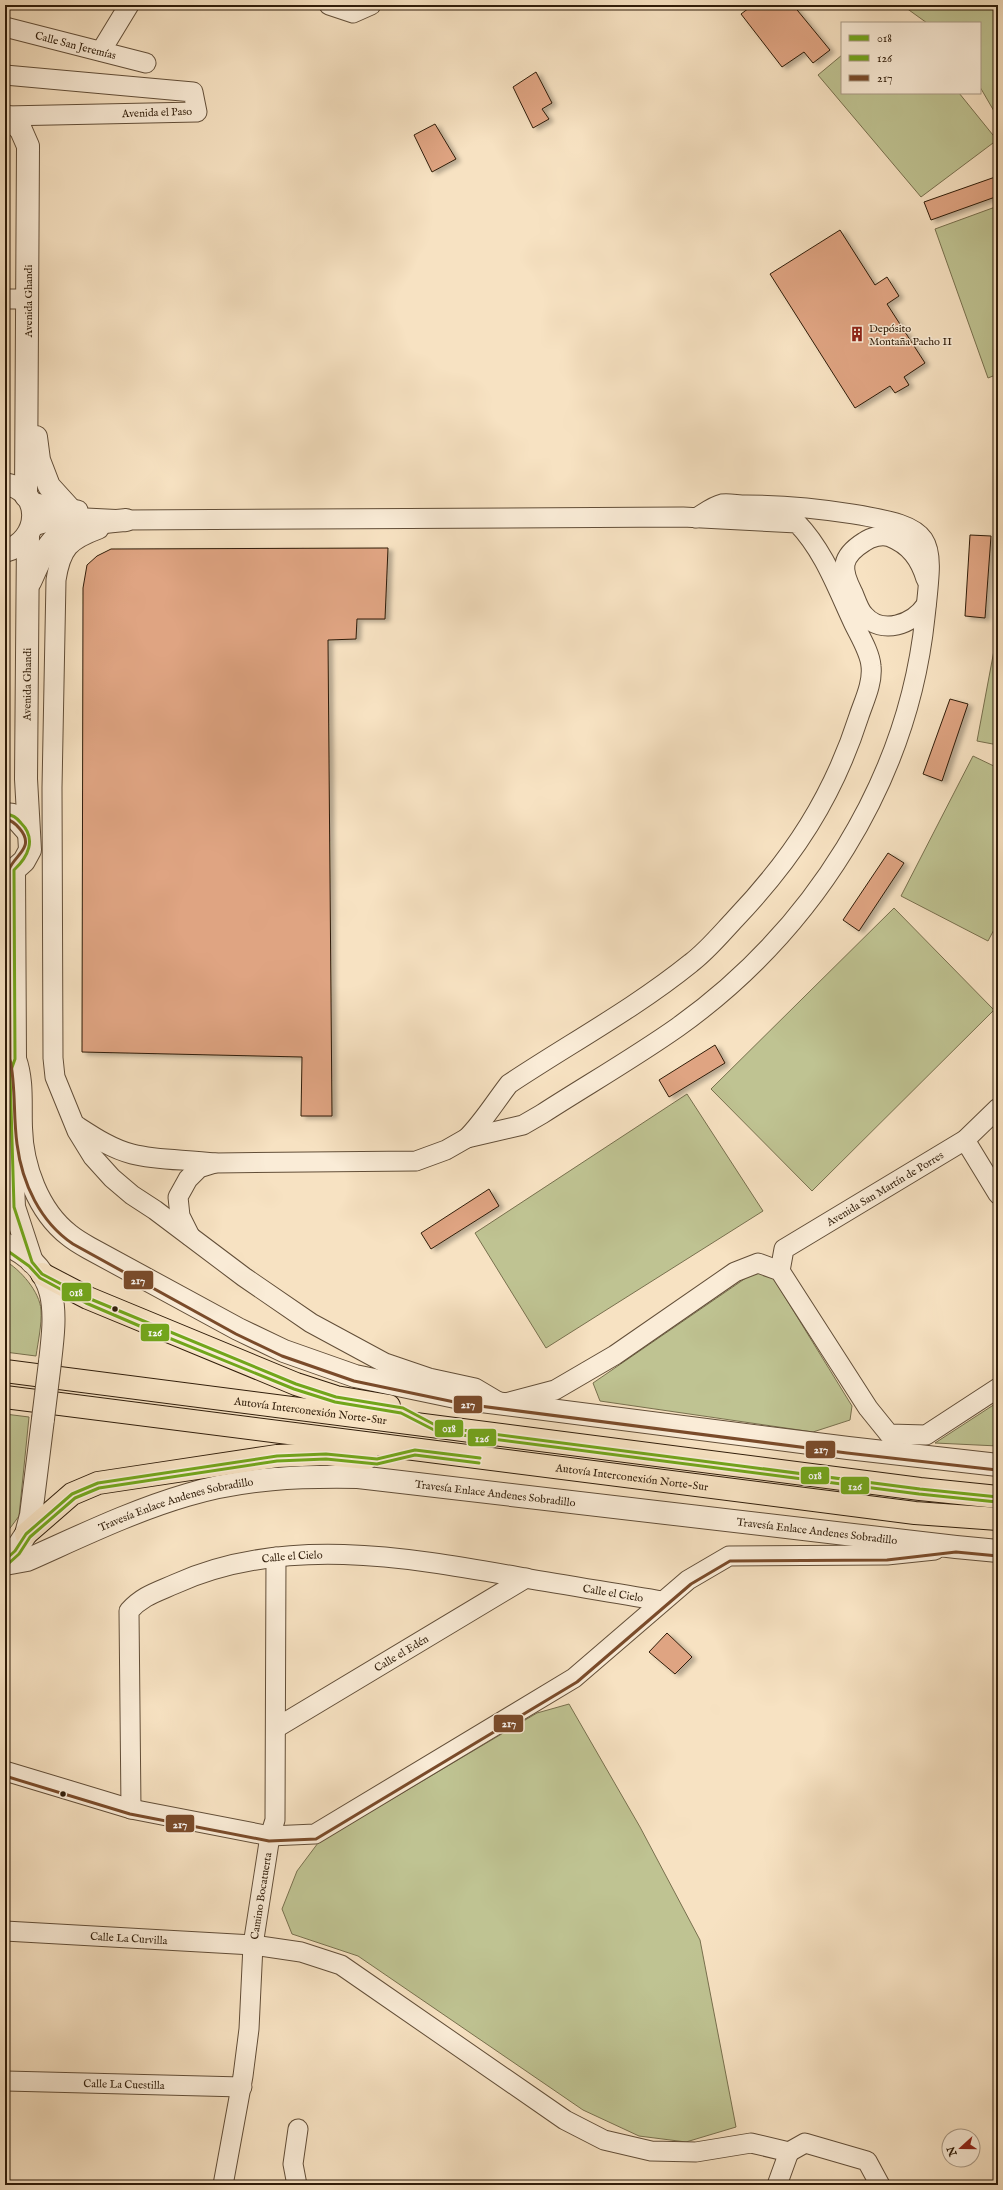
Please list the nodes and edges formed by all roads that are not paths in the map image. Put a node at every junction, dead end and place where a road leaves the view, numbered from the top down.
1 (129, 5) edge
2 (329, 5) edge
3 (371, 5) edge
4 (5, 27) edge
5 (101, 51) junction
6 (146, 63) dead end
7 (5, 75) edge
8 (6, 118) edge
9 (28, 298) junction
10 (5, 299) edge
11 (27, 391) junction
12 (5, 484) edge
13 (28, 499) junction
14 (69, 508) junction
15 (696, 518) junction
16 (720, 519) junction
17 (125, 520) junction
18 (30, 531) junction
19 (5, 551) edge
20 (847, 580) junction
21 (928, 586) junction
22 (28, 587) junction
23 (926, 605) junction
24 (5, 814) edge
25 (28, 832) junction
26 (9, 871) edge
27 (15, 1059) junction
28 (998, 1108) edge
29 (73, 1122) junction
30 (468, 1138) junction
31 (965, 1140) junction
32 (215, 1163) junction
33 (998, 1194) edge
34 (192, 1240) junction
35 (5, 1244) edge
36 (37, 1268) junction
37 (780, 1270) junction
38 (5, 1371) edge
39 (998, 1388) edge
40 (5, 1397) edge
41 (502, 1404) junction
42 (439, 1427) junction
43 (415, 1450) junction
44 (998, 1465) edge
45 (998, 1497) edge
46 (998, 1519) edge
47 (26, 1534) junction
48 (956, 1548) junction
49 (998, 1551) edge
50 (276, 1557) junction
51 (5, 1560) edge
52 (5, 1564) edge
53 (526, 1578) junction
54 (662, 1601) junction
55 (276, 1728) junction
56 (5, 1771) edge
57 (131, 1809) junction
58 (270, 1836) junction
59 (5, 1931) edge
60 (253, 1946) junction
61 (6, 2081) edge
62 (242, 2087) junction
63 (298, 2129) dead end
64 (789, 2152) junction
65 (223, 2185) edge
66 (296, 2185) edge
67 (777, 2185) edge
68 (880, 2185) edge

1 - 5 street
2 - 3 street
4 - 5 street, Calle San Jeremías
5 - 6 street, Calle San Jeremías
7 - 8 street, Avenida el Paso
8 - 9 street, Avenida Ghandi
9 - 10 street
9 - 11 street, Avenida Ghandi
11 - 13 street, Avenida Ghandi
11 - 14 street
12 - 13 street
13 - 14 street
13 - 18 street, Avenida Ghandi
14 - 17 street
15 - 16 street
15 - 17 street
15 - 21 street
16 - 20 street
16 - 30 street
17 - 18 street
17 - 22 street
17 - 29 street
18 - 19 street
18 - 22 street, Avenida Ghandi
20 - 21 street
20 - 23 street
21 - 23 street
22 - 25 street, Avenida Ghandi
23 - 30 street
24 - 25 street
25 - 26 street, Avenida Ghandi
26 - 27 street
27 - 36 street
27 - 41 street
28 - 31 street, Avenida San Martín de Porres
29 - 32 street
29 - 34 street
30 - 32 street
31 - 33 street
31 - 37 street, Avenida San Martín de Porres
32 - 34 street
34 - 41 street
35 - 36 street
36 - 42 highway
36 - 47 street, bridge
37 - 39 street
37 - 41 street
38 - 42 highway, Autovía Interconexión Norte-Sur
40 - 43 highway, Autovía Interconexión Norte-Sur
41 - 44 street
42 - 45 highway, Autovía Interconexión Norte-Sur
43 - 46 highway, Autovía Interconexión Norte-Sur
43 - 47 highway
47 - 51 street
48 - 49 street, Travesía Enlace Andenes Sobradillo
48 - 52 street, Travesía Enlace Andenes Sobradillo
48 - 54 street
50 - 53 street, Calle el Cielo
50 - 55 street, Camino Bocatuerta
50 - 57 street, Calle el Cielo
53 - 54 street, Calle el Cielo
53 - 55 street, Calle el Edén
54 - 58 street
55 - 58 street, Camino Bocatuerta
56 - 57 street
57 - 58 street
58 - 60 street, Camino Bocatuerta
59 - 60 street, Calle La Curvilla
60 - 62 street, Camino Bocatuerta
60 - 64 street, Calle La Curvilla
61 - 62 street, Calle La Cuestilla
62 - 65 street, Camino Bocatuerta
63 - 66 street
64 - 67 street
64 - 68 street

